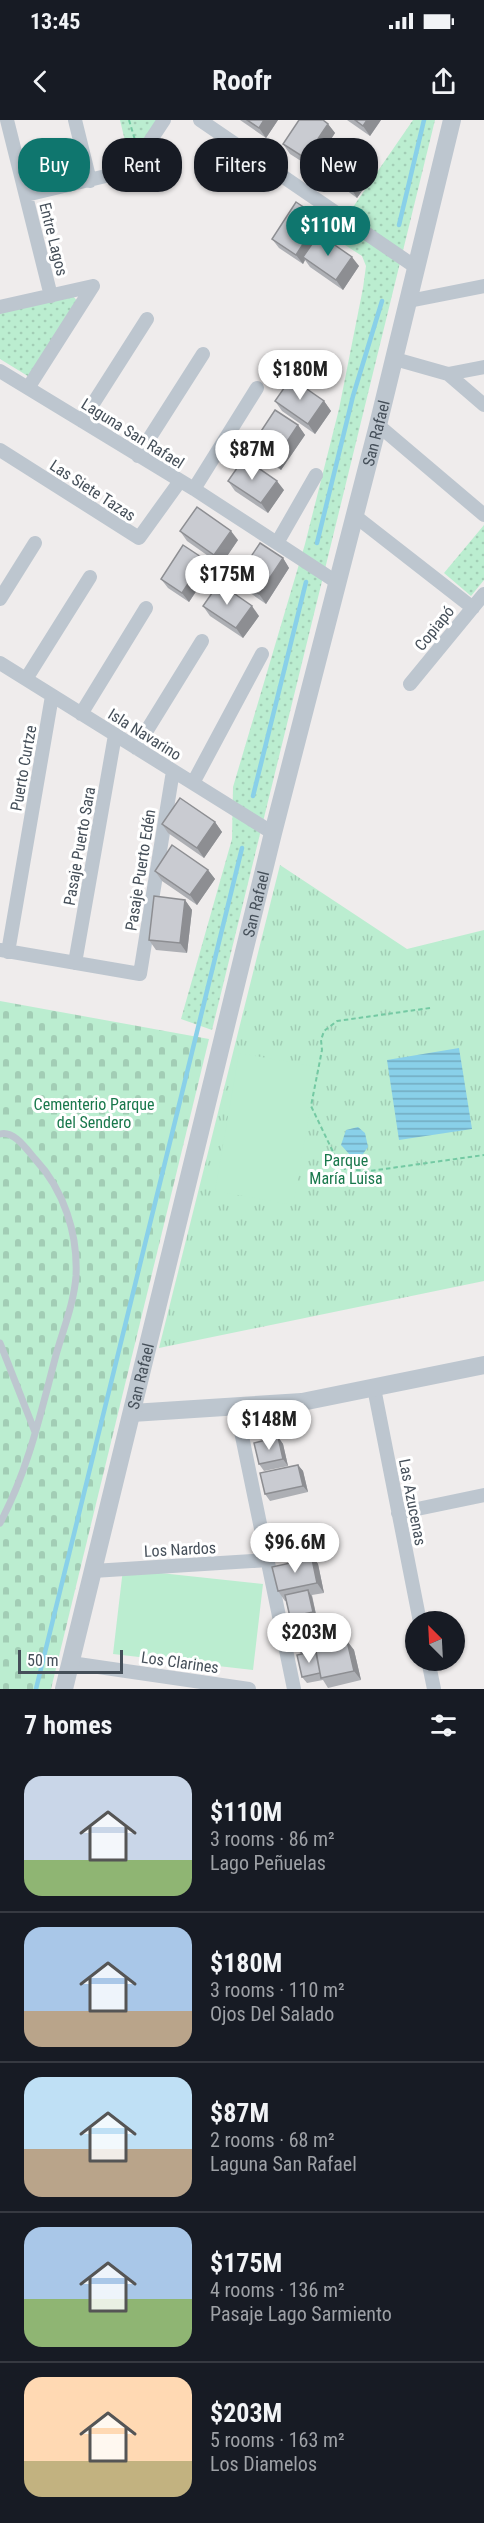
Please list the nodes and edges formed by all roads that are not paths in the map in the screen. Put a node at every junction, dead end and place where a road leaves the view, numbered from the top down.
1 (8, 120) edge
2 (75, 120) edge
3 (164, 120) edge
4 (200, 120) edge
5 (452, 120) edge
6 (79, 138) edge
7 (90, 181) edge
8 (40, 192) edge
9 (26, 195) junction
10 (417, 268) junction
11 (484, 286) edge
12 (51, 296) junction
13 (409, 301) junction
14 (0, 307) edge
15 (147, 319) dead end
16 (203, 354) dead end
17 (395, 359) junction
18 (484, 367) edge
19 (0, 370) edge
20 (448, 374) junction
21 (28, 388) junction
22 (257, 388) dead end
23 (484, 405) edge
24 (82, 421) junction
25 (378, 425) junction
26 (0, 450) edge
27 (138, 456) junction
28 (316, 475) dead end
29 (180, 481) junction
30 (194, 489) junction
31 (484, 514) edge
32 (355, 516) junction
33 (35, 543) dead end
34 (277, 543) junction
35 (90, 577) dead end
36 (338, 582) junction
37 (484, 594) edge
38 (0, 599) edge
39 (146, 608) dead end
40 (473, 608) junction
41 (202, 641) dead end
42 (262, 654) dead end
43 (0, 663) edge
44 (26, 679) junction
45 (410, 684) dead end
46 (52, 696) junction
47 (81, 714) junction
48 (116, 735) junction
49 (136, 748) junction
50 (173, 771) junction
51 (193, 783) junction
52 (273, 833) junction
53 (4, 951) edge
54 (75, 963) junction
55 (0, 1134) edge
56 (0, 1343) edge
57 (484, 1365) edge
58 (374, 1388) junction
59 (236, 1407) junction
60 (132, 1413) junction
61 (35, 1432) junction
62 (484, 1495) edge
63 (398, 1512) junction
64 (0, 1523) edge
65 (268, 1560) junction
66 (93, 1571) junction
67 (418, 1611) edge
68 (71, 1663) junction
69 (430, 1671) edge
70 (64, 1689) edge
71 (249, 1689) edge
72 (294, 1689) edge
73 (434, 1689) edge

1 - 9 street, Entre Lagos
2 - 6 street
3 - 7 street
4 - 10 street
5 - 10 street, San Rafael
8 - 9 street
9 - 12 street, Entre Lagos
10 - 13 street, San Rafael
11 - 13 street
12 - 14 street
12 - 21 street
13 - 17 street, San Rafael
15 - 24 street
16 - 27 street
17 - 20 street
17 - 25 street, San Rafael
18 - 20 street
19 - 21 street, Laguna San Rafael
20 - 23 street
21 - 24 street, Laguna San Rafael
22 - 30 street
24 - 27 street, Laguna San Rafael
25 - 31 street
25 - 32 street, San Rafael
26 - 29 street, Las Siete Tazas
27 - 29 street, Laguna San Rafael
28 - 34 street
29 - 30 street, Laguna San Rafael
30 - 34 street, Laguna San Rafael
32 - 36 street, San Rafael
32 - 40 street
33 - 38 street
34 - 36 street, Laguna San Rafael
35 - 44 street
36 - 52 street, San Rafael
37 - 40 street, Copiapó
39 - 47 street
40 - 45 street, Copiapó
41 - 49 street
42 - 51 street
43 - 44 street, Isla Navarino
44 - 46 street, Isla Navarino
46 - 47 street, Isla Navarino
46 - 53 street, Puerto Curtze
47 - 48 street, Isla Navarino
48 - 49 street, Isla Navarino
48 - 54 street, Pasaje Puerto Sara
49 - 50 street, Isla Navarino
50 - 51 street, Isla Navarino
50 - 54 street, Pasaje Puerto Edén
51 - 52 street, Isla Navarino
52 - 60 street, San Rafael
53 - 54 street
55 - 61 lane
56 - 61 lane
57 - 58 street
58 - 59 street
58 - 63 street, Las Azucenas
59 - 60 street
59 - 65 street
60 - 66 street, San Rafael
61 - 64 lane
62 - 63 street
63 - 67 street, Las Azucenas
65 - 66 street, Los Nardos
65 - 72 street
66 - 68 street, San Rafael
68 - 70 street, San Rafael
68 - 71 street, Los Clarines
69 - 73 street

